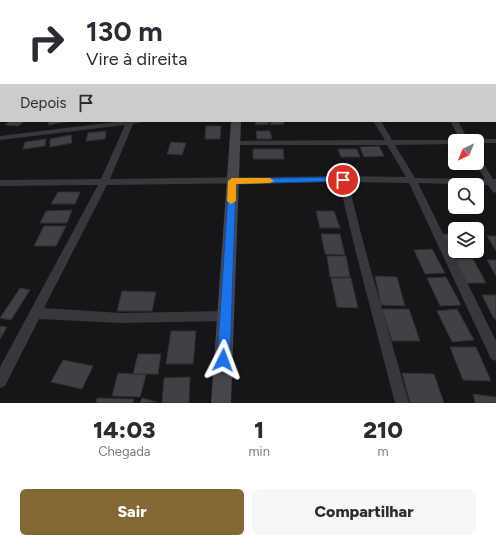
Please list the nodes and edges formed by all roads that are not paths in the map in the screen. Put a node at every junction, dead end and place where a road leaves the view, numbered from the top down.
1 (130, 122) joint
2 (236, 122) edge
3 (378, 122) edge
4 (454, 122) edge
5 (460, 134) edge
6 (0, 138) edge
7 (484, 141) edge
8 (389, 142) junction
9 (448, 142) edge
10 (496, 142) edge
11 (234, 143) junction
12 (484, 170) edge
13 (343, 180) junction
14 (412, 180) junction
15 (232, 181) junction
16 (104, 182) junction
17 (493, 182) edge
18 (0, 183) edge
19 (496, 190) edge
20 (35, 313) junction
21 (225, 316) junction
22 (496, 355) edge
23 (0, 381) edge
24 (221, 403) edge
25 (402, 403) edge

1 - 6 street
1 - 16 street
2 - 11 main road
3 - 8 street
4 - 5 street
7 - 10 street
8 - 9 street
8 - 11 street
8 - 14 street
11 - 15 main road
12 - 17 street
13 - 14 street
13 - 15 street
13 - 25 street
14 - 17 street
14 - 22 street
15 - 16 street
15 - 21 main road
16 - 18 street
16 - 20 street
17 - 19 street
20 - 21 street
20 - 23 street
21 - 24 main road

